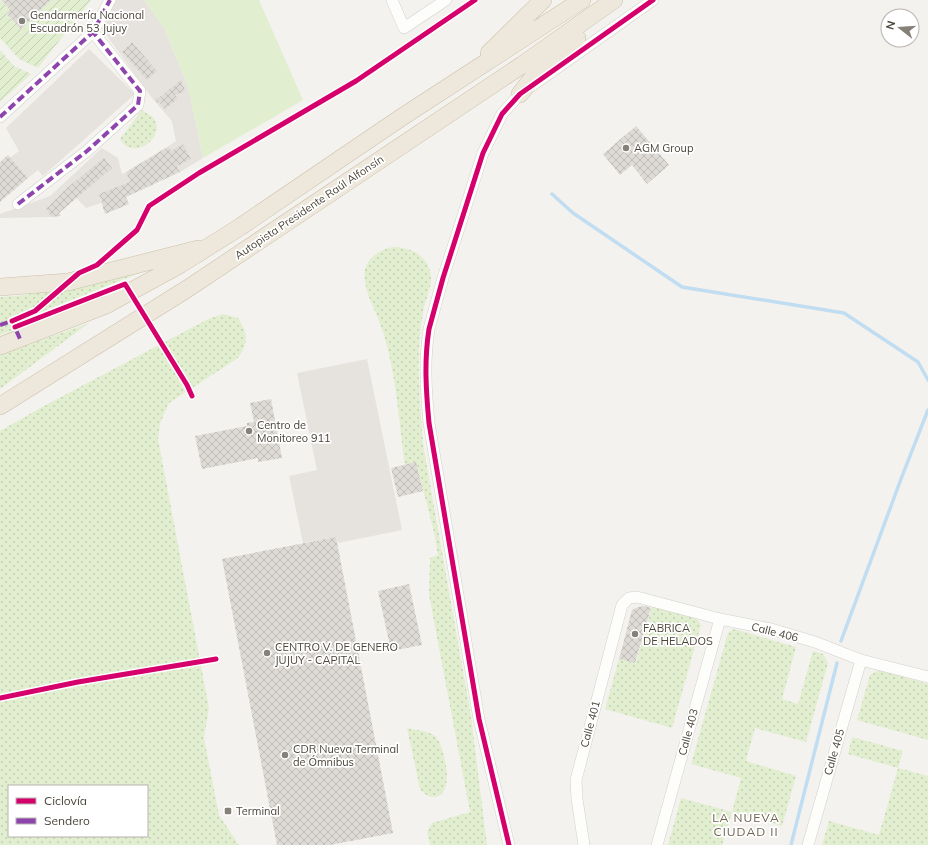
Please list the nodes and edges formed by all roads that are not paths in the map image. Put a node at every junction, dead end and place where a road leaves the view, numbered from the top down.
1 (110, 0) edge
2 (392, 0) edge
3 (446, 0) edge
4 (543, 0) edge
5 (582, 0) edge
6 (615, 0) edge
7 (653, 0) edge
8 (93, 32) junction
9 (462, 79) junction
10 (520, 94) junction
11 (0, 117) edge
12 (18, 204) dead end
13 (210, 246) junction
14 (0, 288) edge
15 (0, 346) edge
16 (0, 406) edge
17 (622, 605) joint
18 (720, 619) junction
19 (861, 660) junction
20 (928, 677) edge
21 (509, 845) edge
22 (584, 845) edge
23 (657, 845) edge
24 (808, 845) edge

1 - 8 street
2 - 3 street
4 - 9 highway
5 - 9 highway, Autopista Presidente Raúl Alfonsín
6 - 10 highway
6 - 16 highway, Autopista Presidente Raúl Alfonsín
7 - 10 street
8 - 11 street
8 - 12 street
9 - 13 highway, Autopista Presidente Raúl Alfonsín
10 - 21 street
13 - 14 highway
13 - 15 highway, Autopista Presidente Raúl Alfonsín
17 - 18 street, Calle 406
17 - 22 street, Calle 401
18 - 19 street, Calle 406
18 - 23 street, Calle 403
19 - 20 street, Calle 406
19 - 24 street, Calle 405

